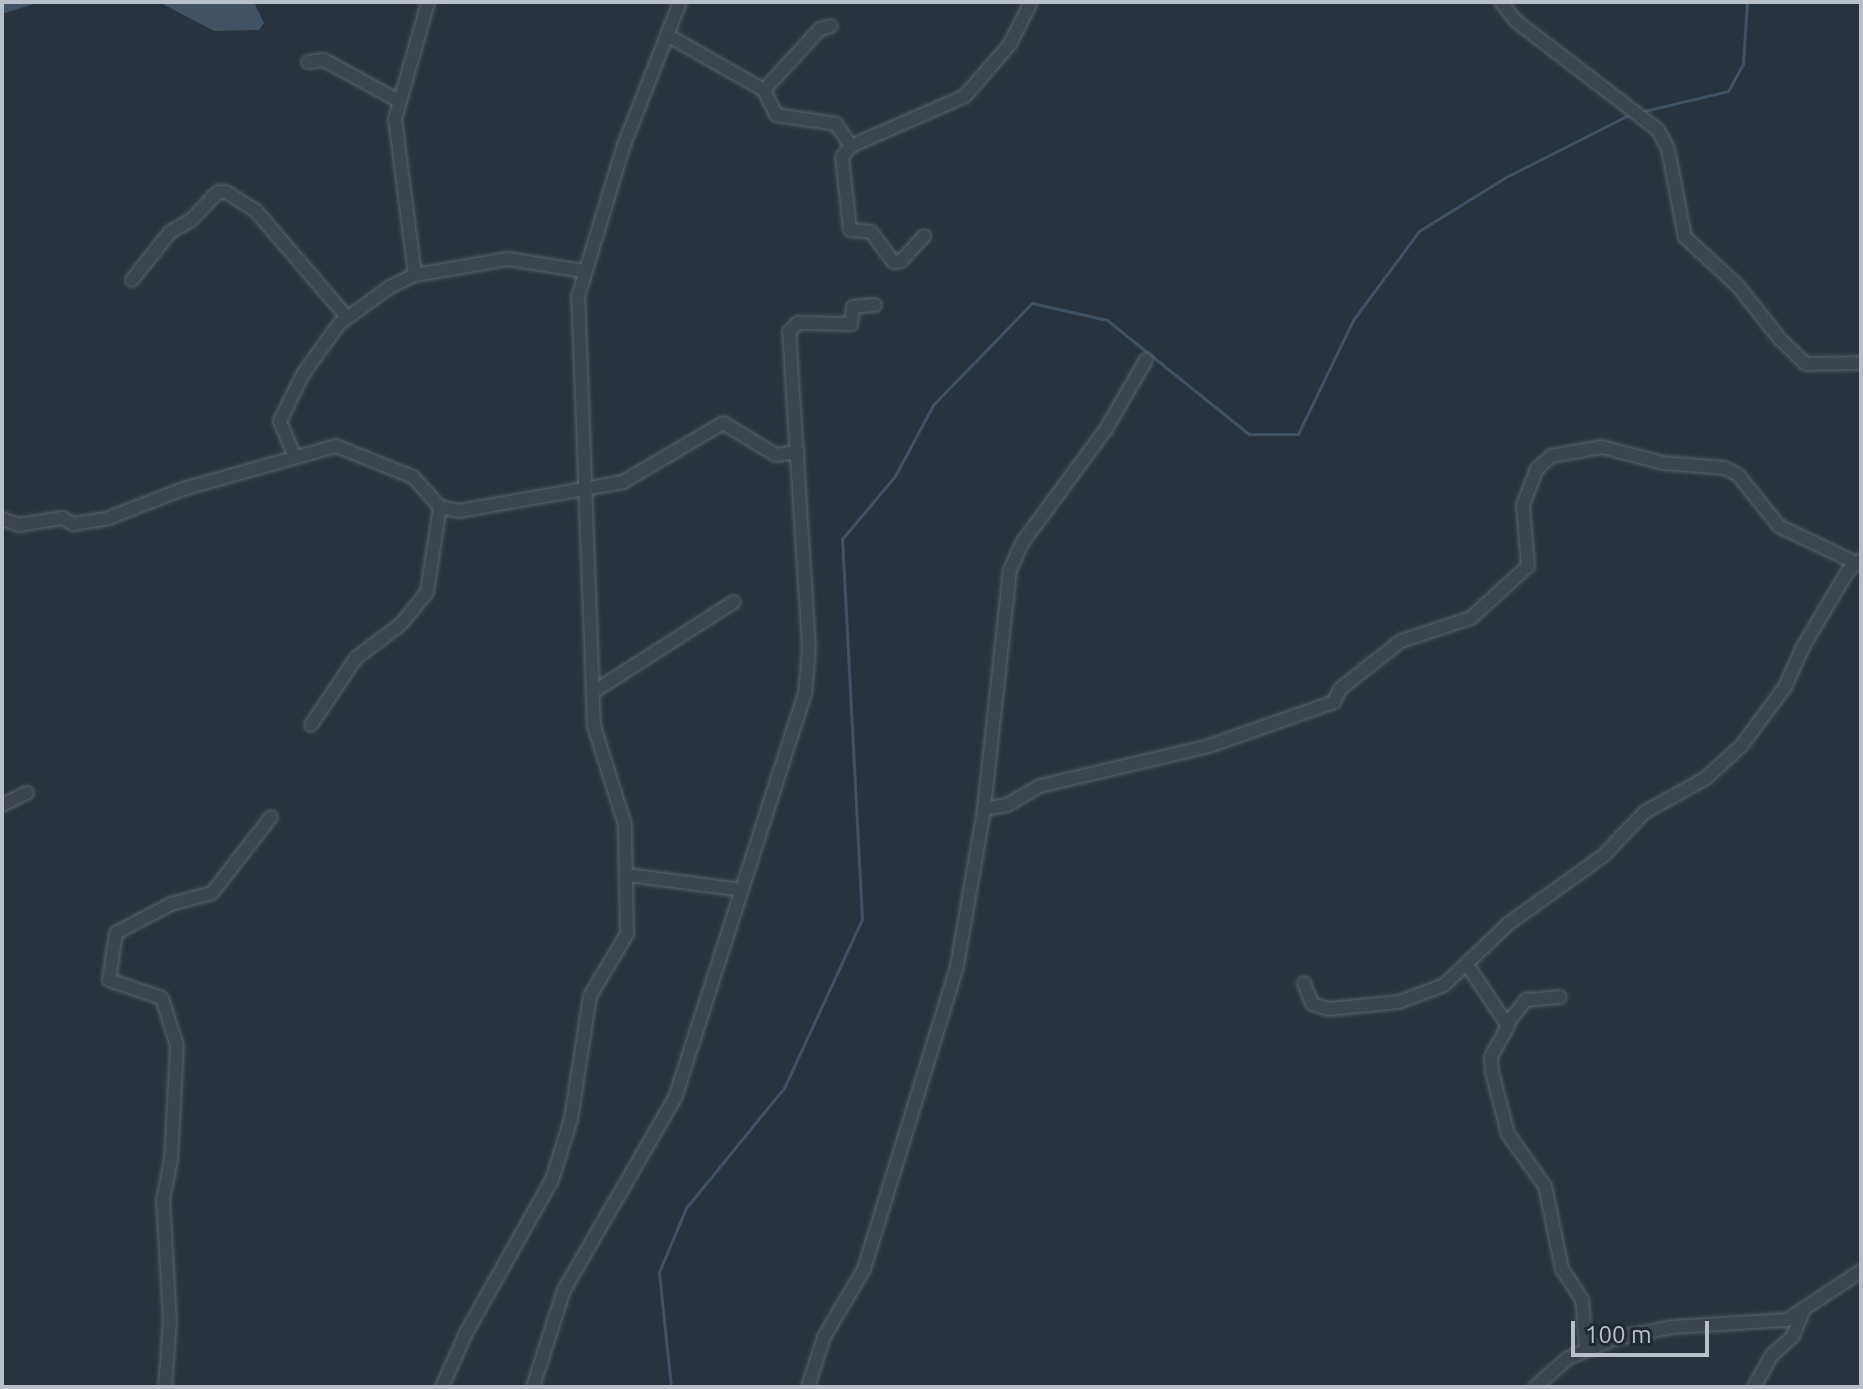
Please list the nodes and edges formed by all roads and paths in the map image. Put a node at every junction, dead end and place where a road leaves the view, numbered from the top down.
1 (428, 2) edge
2 (680, 2) edge
3 (1031, 2) edge
4 (1501, 2) edge
5 (831, 26) dead end
6 (667, 35) junction
7 (308, 62) dead end
8 (764, 90) junction
9 (399, 101) junction
10 (851, 146) junction
11 (924, 236) dead end
12 (583, 271) junction
13 (415, 275) junction
14 (132, 280) dead end
15 (875, 305) dead end
16 (347, 317) junction
17 (1146, 360) dead end
18 (1861, 363) edge
19 (798, 452) junction
20 (295, 457) junction
21 (585, 488) junction
22 (440, 507) junction
23 (2, 519) edge
24 (1858, 561) edge
25 (734, 602) dead end
26 (593, 692) junction
27 (311, 725) dead end
28 (27, 793) dead end
29 (2, 805) edge
30 (984, 809) junction
31 (271, 817) dead end
32 (628, 875) junction
33 (742, 890) junction
34 (1468, 966) junction
35 (1304, 983) dead end
36 (1560, 997) dead end
37 (1507, 1024) junction
38 (1861, 1271) edge
39 (1803, 1311) junction
40 (1586, 1349) junction
41 (165, 1387) edge
42 (442, 1387) edge
43 (533, 1387) edge
44 (808, 1387) edge
45 (1535, 1387) edge
46 (1754, 1387) edge

1 - 9 street
2 - 6 street
3 - 10 street
4 - 18 street
5 - 8 street
6 - 8 street
6 - 12 street
7 - 9 street
8 - 10 street
9 - 13 street
10 - 11 street
12 - 13 street
12 - 21 street
13 - 16 street
14 - 16 street
15 - 19 street
16 - 20 street
17 - 30 street
19 - 21 street
19 - 33 street
20 - 22 street
20 - 23 street
21 - 22 street
21 - 26 street
22 - 27 street
24 - 30 street
24 - 34 street
25 - 26 street
26 - 32 street
28 - 29 street
30 - 44 street
31 - 41 street
32 - 33 street
32 - 42 street
33 - 43 street
34 - 35 street
34 - 37 street
36 - 37 street
37 - 40 street
38 - 39 street
39 - 40 street
39 - 46 street
40 - 45 street

